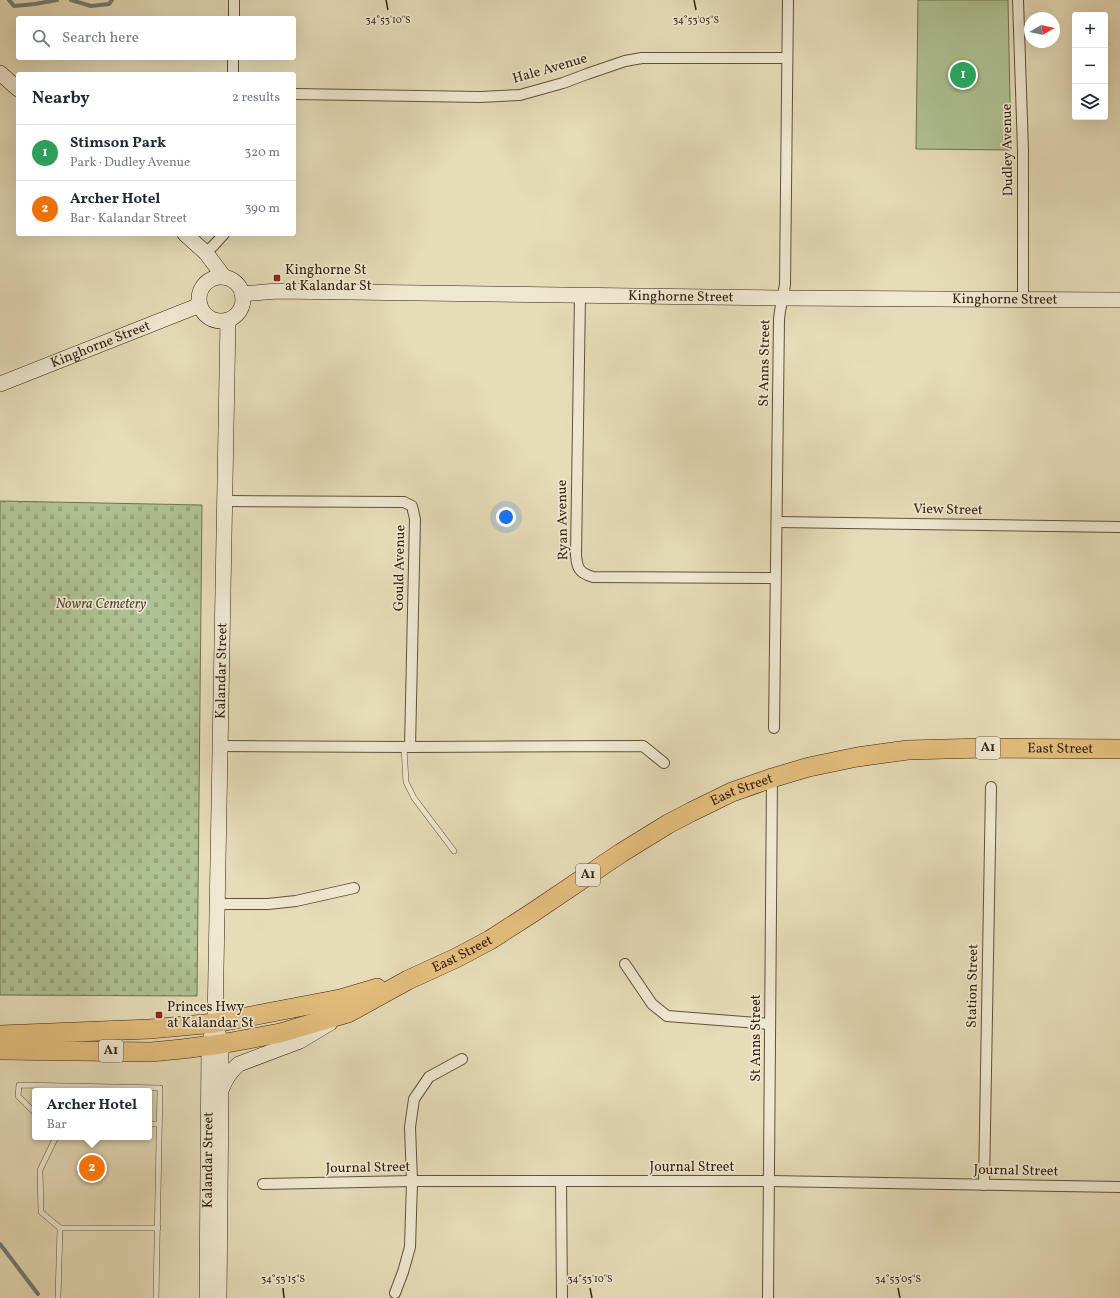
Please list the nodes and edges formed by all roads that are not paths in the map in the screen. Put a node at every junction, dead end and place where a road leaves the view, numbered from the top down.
1 (234, 0) edge
2 (788, 0) edge
3 (1018, 0) edge
4 (234, 16) edge
5 (787, 58) junction
6 (233, 60) edge
7 (233, 72) edge
8 (0, 73) edge
9 (16, 87) edge
10 (296, 94) edge
11 (187, 236) edge
12 (222, 236) edge
13 (206, 253) junction
14 (224, 277) junction
15 (242, 294) junction
16 (580, 295) junction
17 (782, 298) junction
18 (1023, 299) junction
19 (1120, 300) edge
20 (200, 305) junction
21 (228, 320) junction
22 (0, 384) edge
23 (226, 501) junction
24 (777, 522) junction
25 (1120, 527) edge
26 (775, 578) junction
27 (774, 728) dead end
28 (220, 746) junction
29 (407, 747) junction
30 (1120, 749) edge
31 (664, 762) dead end
32 (772, 778) junction
33 (990, 787) dead end
34 (454, 851) dead end
35 (354, 888) dead end
36 (218, 904) junction
37 (625, 964) dead end
38 (408, 980) junction
39 (348, 1013) junction
40 (215, 1023) junction
41 (770, 1024) junction
42 (0, 1035) edge
43 (215, 1045) junction
44 (0, 1050) edge
45 (462, 1060) dead end
46 (221, 1091) junction
47 (32, 1110) edge
48 (152, 1124) edge
49 (159, 1124) junction
50 (55, 1140) edge
51 (412, 1181) junction
52 (769, 1181) junction
53 (561, 1182) junction
54 (263, 1184) dead end
55 (984, 1185) junction
56 (1120, 1187) edge
57 (60, 1228) junction
58 (158, 1228) junction
59 (395, 1293) dead end
60 (58, 1298) edge
61 (156, 1298) edge
62 (207, 1298) edge
63 (219, 1298) edge
64 (562, 1298) edge
65 (768, 1298) edge

1 - 4 street
2 - 5 street, St Anns Street
3 - 18 street, Dudley Avenue
5 - 10 street, Hale Avenue
5 - 17 street, St Anns Street
6 - 7 street
8 - 9 main road
11 - 13 main road
12 - 13 street
13 - 14 main road
14 - 15 main road
14 - 20 main road
15 - 16 main road, Kinghorne Street
15 - 21 main road
16 - 17 main road, Kinghorne Street
16 - 26 street, Ryan Avenue
17 - 18 main road, Kinghorne Street
17 - 24 street, St Anns Street
18 - 19 main road, Kinghorne Street
20 - 21 main road
20 - 22 main road, Kinghorne Street
21 - 23 main road, Kalandar Street
23 - 28 main road, Kalandar Street
23 - 29 street, Gould Avenue
24 - 25 street, View Street
24 - 26 street, St Anns Street
26 - 27 street, St Anns Street
28 - 29 street
28 - 36 main road, Kalandar Street
29 - 31 street
29 - 34 lane
30 - 32 highway, East Street / A1
32 - 38 highway, East Street / A1
32 - 41 street, St Anns Street
33 - 55 street, Station Street
35 - 36 street
36 - 40 main road, Kalandar Street
37 - 41 street
38 - 39 highway, East Street / A1
38 - 40 highway, East Street / A1
39 - 43 highway, East Street / A1
39 - 46 main road
40 - 42 highway, A1
40 - 43 main road, Kalandar Street
41 - 52 street, St Anns Street
43 - 44 highway, A1
43 - 46 main road, Kalandar Street
43 - 62 main road, Kalandar Street
45 - 51 street
46 - 63 main road, Kalandar Street
47 - 49 lane
48 - 49 lane
49 - 58 lane
50 - 57 lane
51 - 53 street, Journal Street
51 - 54 street, Journal Street
51 - 59 street
52 - 53 street, Journal Street
52 - 55 street, Journal Street
52 - 65 street, St Anns Street
53 - 64 street
55 - 56 street, Journal Street
57 - 58 lane
57 - 60 lane
58 - 61 lane

